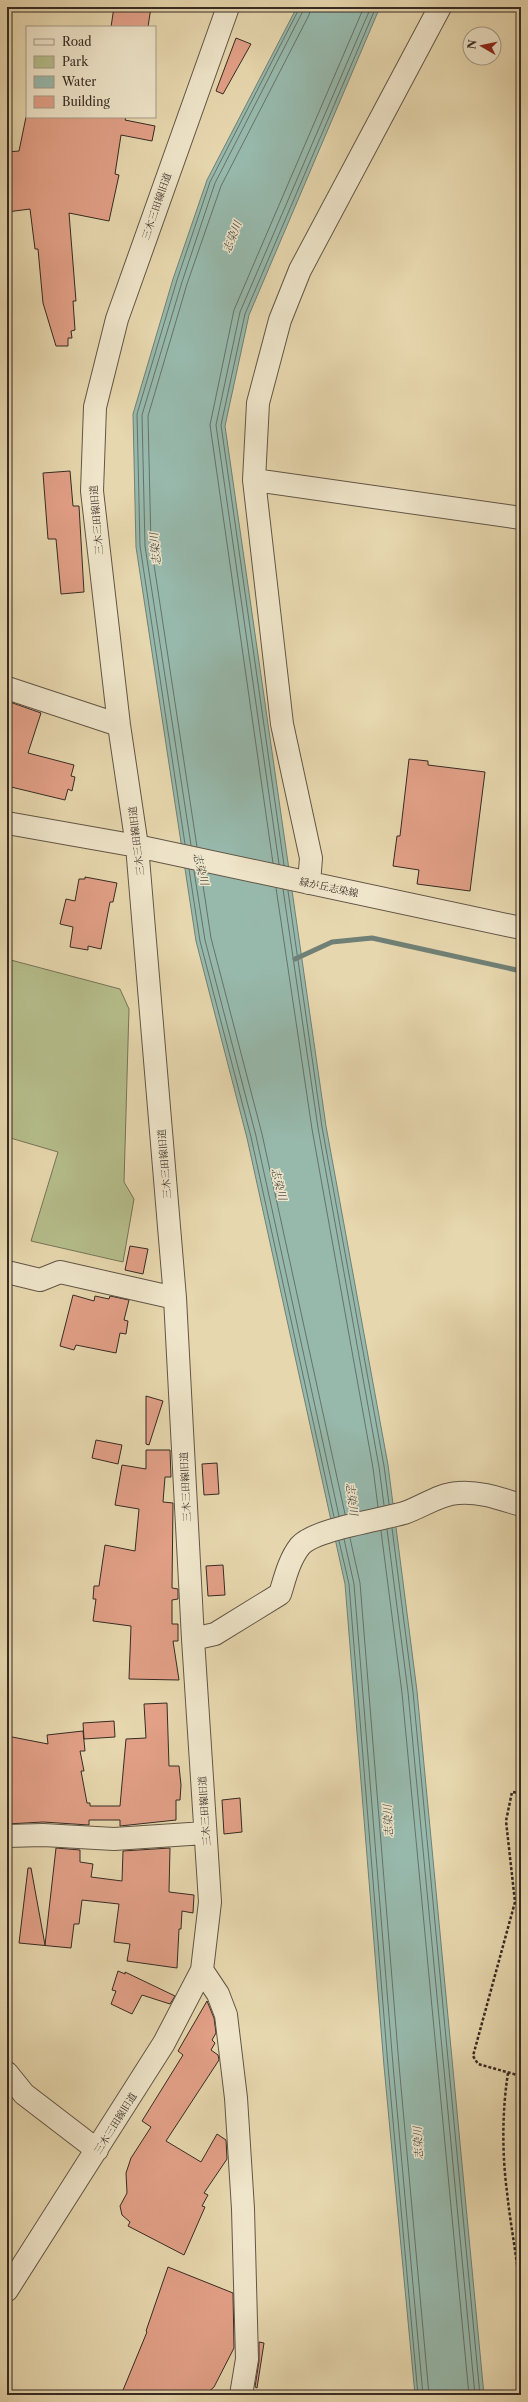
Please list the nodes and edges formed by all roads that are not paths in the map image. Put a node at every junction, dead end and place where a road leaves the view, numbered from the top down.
1 (228, 7) edge
2 (440, 7) edge
3 (254, 480) junction
4 (521, 518) edge
5 (7, 688) edge
6 (119, 725) junction
7 (7, 823) edge
8 (137, 846) junction
9 (309, 883) junction
10 (521, 928) edge
11 (7, 1272) edge
12 (175, 1298) junction
13 (521, 1505) edge
14 (193, 1639) junction
15 (206, 1833) junction
16 (7, 1836) edge
17 (202, 1970) junction
18 (7, 2073) edge
19 (97, 2150) junction
20 (7, 2290) edge
21 (241, 2395) edge

1 - 6 street, 三木三田線旧道
2 - 3 street
3 - 4 street
3 - 9 street
5 - 6 street
6 - 8 street, 三木三田線旧道
7 - 8 street, 緑が丘志染線
8 - 9 street, 緑が丘志染線
8 - 12 street, 三木三田線旧道
9 - 10 street, 緑が丘志染線
11 - 12 street
12 - 14 street, 三木三田線旧道
13 - 14 street
14 - 15 street, 三木三田線旧道
15 - 16 street
15 - 17 street, 三木三田線旧道
17 - 19 street, 三木三田線旧道
17 - 21 street
18 - 19 street
19 - 20 street, 三木三田線旧道

